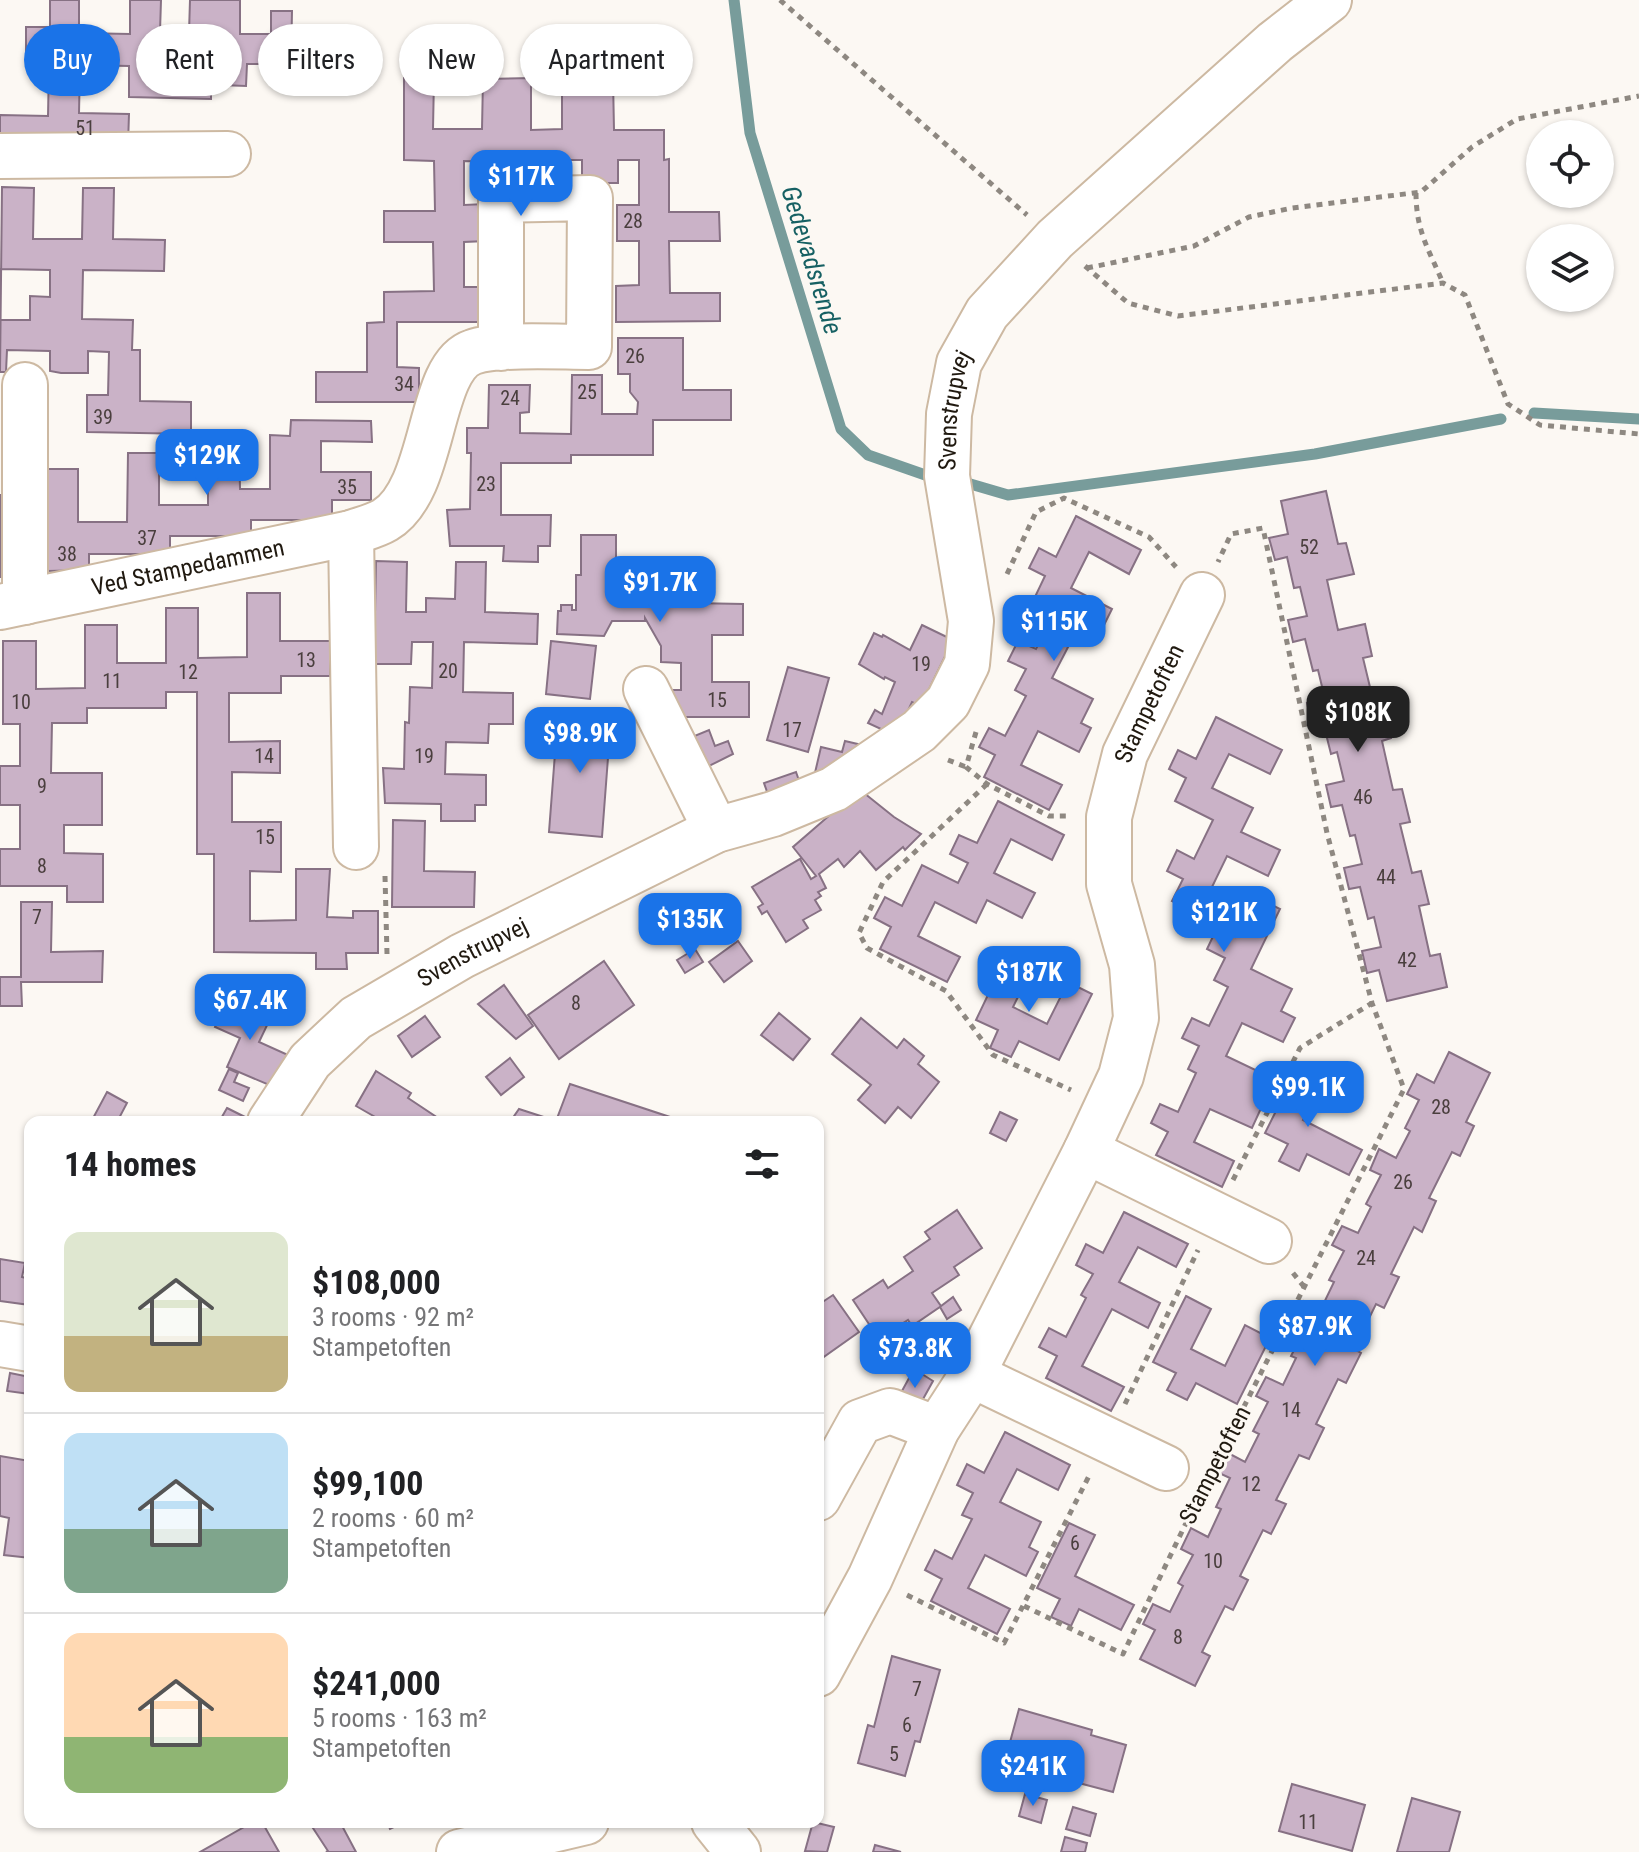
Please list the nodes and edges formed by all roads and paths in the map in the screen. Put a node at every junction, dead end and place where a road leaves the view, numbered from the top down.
1 (780, 0) edge
2 (1329, 0) edge
3 (1639, 96) edge
4 (228, 154) dead end
5 (0, 156) edge
6 (1416, 193) junction
7 (1055, 239) junction
8 (1087, 268) junction
9 (1443, 283) junction
10 (501, 348) dead end
11 (25, 385) dead end
12 (1639, 434) edge
13 (351, 533) junction
14 (1006, 583) dead end
15 (1202, 595) junction
16 (12, 604) edge
17 (646, 689) dead end
18 (978, 724) dead end
19 (987, 784) junction
20 (1109, 817) junction
21 (716, 830) junction
22 (356, 847) joint
23 (403, 992) junction
24 (1372, 1003) junction
25 (1106, 1106) junction
26 (274, 1116) edge
27 (1086, 1151) junction
28 (1215, 1214) junction
29 (1269, 1241) dead end
30 (0, 1344) edge
31 (24, 1348) edge
32 (972, 1375) junction
33 (937, 1429) junction
34 (1108, 1440) junction
35 (1166, 1468) dead end
36 (824, 1487) edge
37 (870, 1578) junction
38 (1024, 1606) junction
39 (824, 1663) edge
40 (561, 1828) edge
41 (719, 1828) edge
42 (459, 1852) edge
43 (738, 1852) edge

1 - 7 path
2 - 7 street, Svenstrupvej
3 - 6 path
4 - 5 street
6 - 8 path
6 - 9 path
7 - 8 path
7 - 21 street, Svenstrupvej
8 - 9 path
9 - 12 path
10 - 13 street, Ved Stampedammen
11 - 16 street, Ved Stampedammen
13 - 16 street, Ved Stampedammen
13 - 22 street
14 - 15 path
15 - 20 street, Stampetoften
15 - 24 path, Stampetoften
17 - 21 street
18 - 19 path
19 - 20 path
19 - 25 path
20 - 25 street, Stampetoften
21 - 23 street, Svenstrupvej
22 - 23 path
23 - 26 street, Svenstrupvej
24 - 28 path
24 - 38 path, Stampetoften
25 - 27 street, Stampetoften
27 - 28 street
27 - 32 street, Stampetoften
28 - 29 street
28 - 34 path
30 - 31 street
32 - 33 street, Stampetoften
32 - 34 street, Stampetoften
33 - 36 street
33 - 37 street, Stampetoften
34 - 35 street, Stampetoften
34 - 38 path
37 - 38 path
37 - 39 street, Stampetoften
40 - 42 street
41 - 43 street

